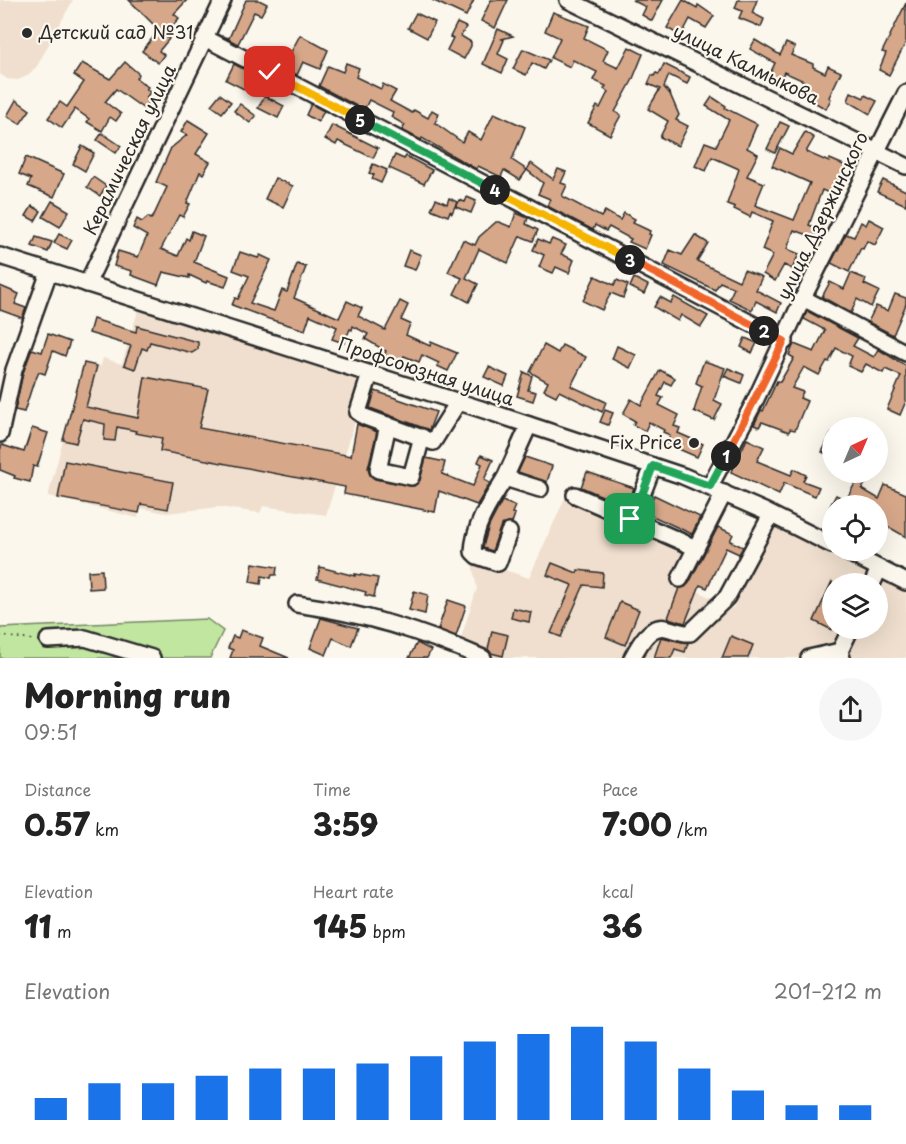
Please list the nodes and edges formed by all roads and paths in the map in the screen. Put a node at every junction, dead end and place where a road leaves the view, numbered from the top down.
1 (223, 0) edge
2 (568, 0) edge
3 (205, 38) junction
4 (906, 93) edge
5 (876, 151) junction
6 (906, 166) edge
7 (0, 256) edge
8 (49, 272) junction
9 (87, 284) junction
10 (803, 298) junction
11 (784, 341) junction
12 (906, 353) edge
13 (370, 374) junction
14 (458, 402) junction
15 (388, 425) junction
16 (529, 425) junction
17 (0, 434) edge
18 (422, 438) junction
19 (653, 466) junction
20 (505, 478) junction
21 (710, 486) junction
22 (540, 489) dead end
23 (724, 493) junction
24 (575, 495) dead end
25 (771, 515) junction
26 (630, 519) junction
27 (509, 532) dead end
28 (822, 540) edge
29 (696, 548) junction
30 (864, 561) edge
31 (879, 569) junction
32 (877, 573) edge
33 (680, 579) dead end
34 (906, 582) edge
35 (297, 604) dead end
36 (0, 636) edge
37 (847, 639) edge
38 (48, 640) joint
39 (841, 655) edge
40 (152, 658) edge
41 (483, 658) edge
42 (632, 658) edge
43 (809, 658) edge

1 - 3 street, Керамическая улица
2 - 5 street, улица Калмыкова
3 - 9 street, Керамическая улица
3 - 11 street
4 - 5 street, улица Дзержинского
5 - 6 street, улица Калмыкова
5 - 10 street, улица Дзержинского
7 - 8 street, Профсоюзная улица
8 - 9 street, Профсоюзная улица
8 - 17 street
9 - 13 street, Профсоюзная улица
10 - 11 street, улица Дзержинского
10 - 12 street
11 - 21 street, улица Дзержинского
13 - 14 street, Профсоюзная улица
13 - 15 street
14 - 16 street, Профсоюзная улица
14 - 18 street
15 - 18 street
15 - 18 street
16 - 19 street, Профсоюзная улица
16 - 20 street
19 - 21 street, Профсоюзная улица
19 - 26 street
20 - 22 street
20 - 27 street
21 - 23 street, Профсоюзная улица
23 - 25 street, Профсоюзная улица
23 - 29 street
24 - 26 street
25 - 28 street, Профсоюзная улица
25 - 42 street
26 - 29 street
29 - 33 street
30 - 31 street
31 - 32 street
31 - 34 street
35 - 41 street
36 - 38 path
37 - 39 street
38 - 40 street
39 - 43 street

